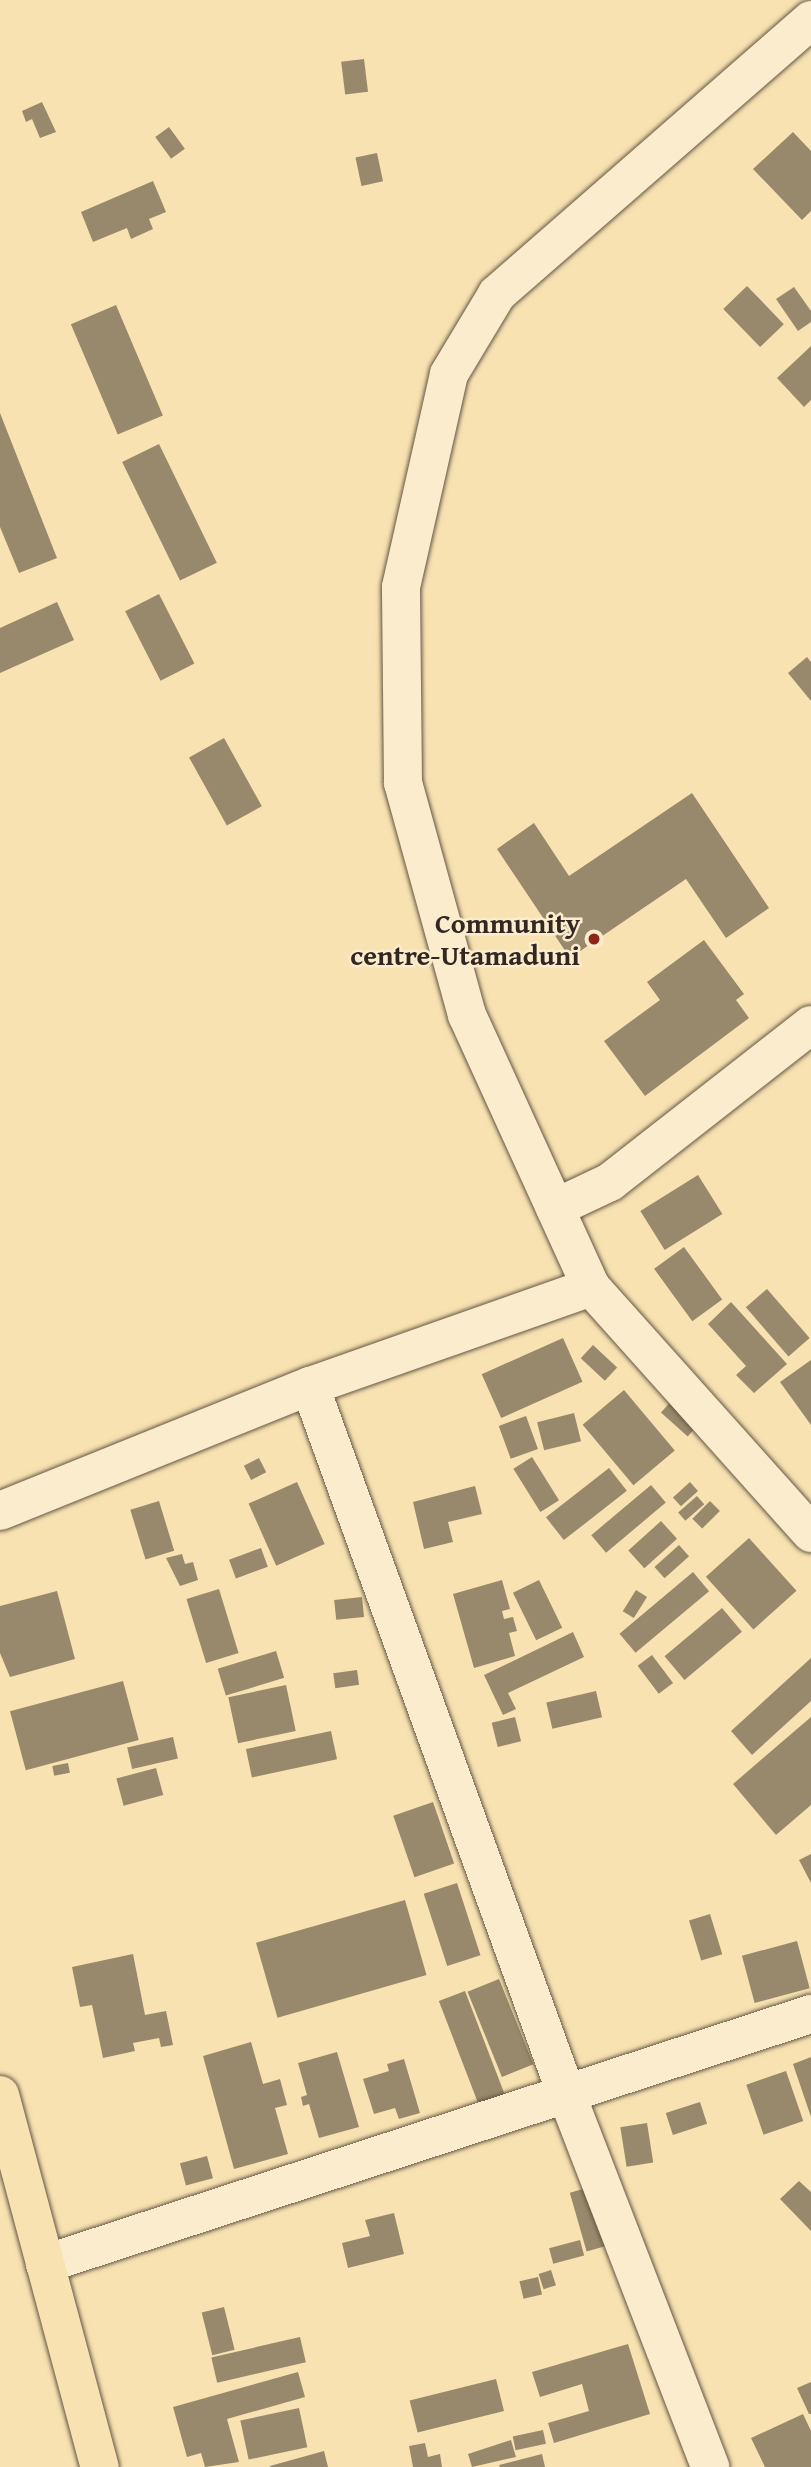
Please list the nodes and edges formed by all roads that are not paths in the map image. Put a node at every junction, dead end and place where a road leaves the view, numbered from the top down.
1 (811, 19) edge
2 (811, 1025) edge
3 (555, 1208) junction
4 (591, 1287) junction
5 (310, 1386) junction
6 (0, 1511) edge
7 (811, 1533) edge
8 (811, 2014) edge
9 (566, 2093) junction
10 (0, 2095) edge
11 (45, 2264) junction
12 (100, 2467) edge
13 (710, 2467) edge

1 - 3 street
2 - 3 street
3 - 4 street
4 - 5 street
4 - 7 street
5 - 6 street
5 - 9 street
8 - 9 street
9 - 11 street
9 - 13 street
10 - 11 highway
11 - 12 highway

